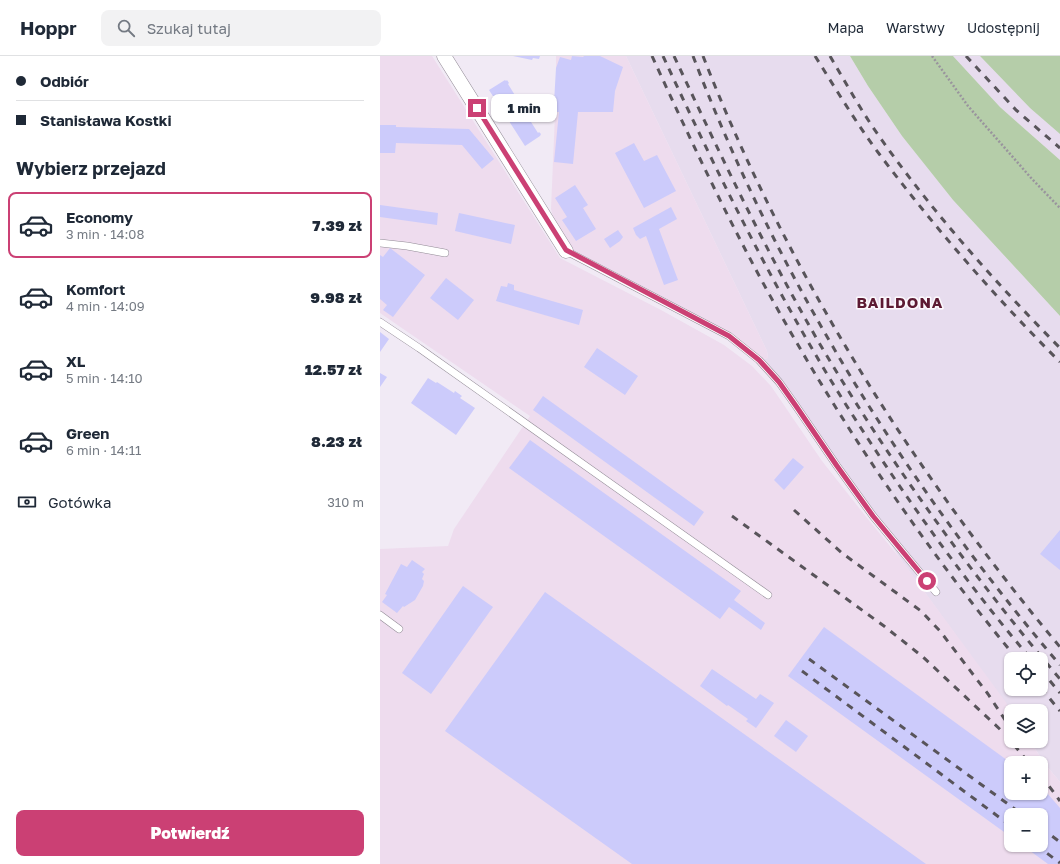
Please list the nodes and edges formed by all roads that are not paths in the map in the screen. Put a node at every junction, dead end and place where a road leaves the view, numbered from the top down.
1 (444, 56) edge
2 (380, 243) edge
3 (566, 250) joint
4 (445, 253) dead end
5 (380, 322) edge
6 (936, 592) dead end
7 (768, 595) dead end
8 (380, 615) edge
9 (399, 629) dead end

1 - 3 street
2 - 4 lane
3 - 6 lane
5 - 7 lane
8 - 9 lane

